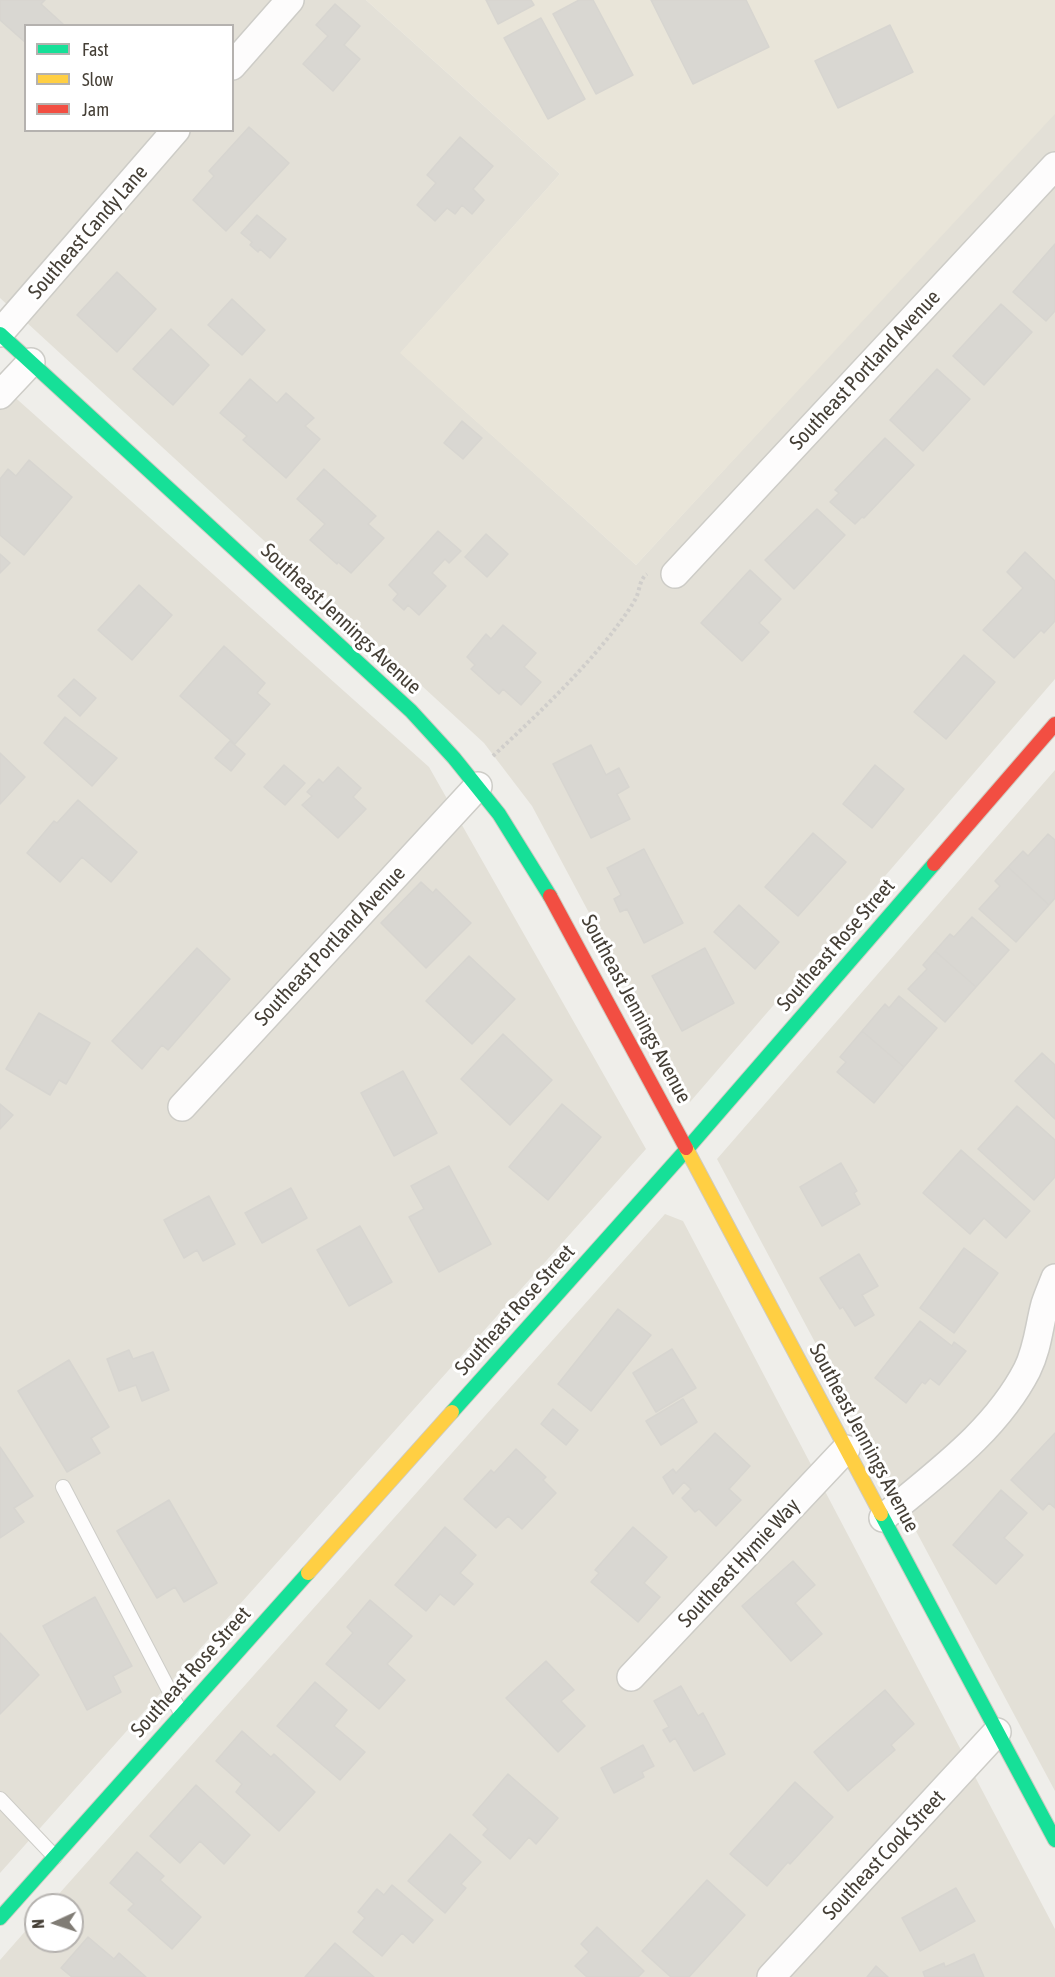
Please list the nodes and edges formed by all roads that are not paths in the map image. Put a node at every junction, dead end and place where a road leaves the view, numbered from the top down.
1 (290, 0) edge
2 (234, 64) edge
3 (174, 132) edge
4 (1055, 166) edge
5 (0, 333) edge
6 (31, 362) junction
7 (0, 395) edge
8 (675, 574) road end
9 (1055, 724) edge
10 (474, 782) junction
11 (182, 1107) dead end
12 (687, 1149) junction
13 (1055, 1278) edge
14 (846, 1449) junction
15 (63, 1487) dead end
16 (883, 1518) junction
17 (632, 1677) dead end
18 (182, 1715) junction
19 (997, 1732) junction
20 (0, 1799) edge
21 (1055, 1840) edge
22 (55, 1857) junction
23 (0, 1918) edge
24 (771, 1977) edge

1 - 2 street
3 - 5 street, Southeast Candy Lane
4 - 8 street, Southeast Portland Avenue
5 - 6 main road, Southeast Jennings Avenue
6 - 7 street
6 - 10 main road, Southeast Jennings Avenue
9 - 12 main road, Southeast Rose Street
10 - 11 street, Southeast Portland Avenue
10 - 12 main road, Southeast Jennings Avenue
12 - 14 main road, Southeast Jennings Avenue
12 - 18 main road, Southeast Rose Street
13 - 16 street
14 - 16 main road, Southeast Jennings Avenue
14 - 17 street, Southeast Hymie Way
15 - 18 lane
16 - 19 main road, Southeast Jennings Avenue
18 - 22 main road, Southeast Rose Street
19 - 21 main road, Southeast Jennings Avenue
19 - 24 street, Southeast Cook Street
20 - 22 lane
22 - 23 main road, Southeast Rose Street

